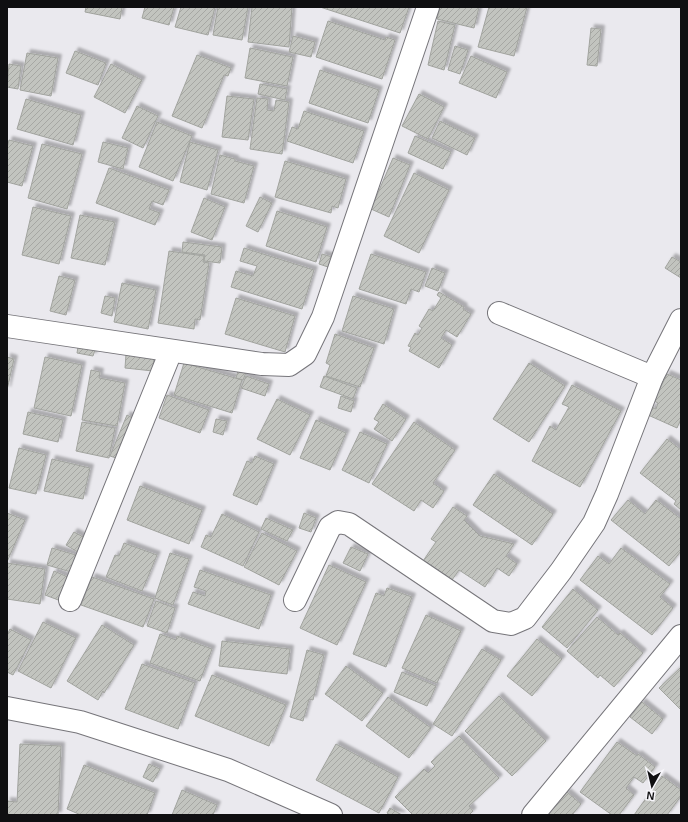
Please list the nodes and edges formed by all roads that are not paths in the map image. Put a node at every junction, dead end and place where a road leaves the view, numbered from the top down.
1 (428, 7) edge
2 (499, 314) dead end
3 (681, 320) edge
4 (7, 326) edge
5 (172, 351) junction
6 (652, 376) junction
7 (70, 600) dead end
8 (295, 600) dead end
9 (681, 636) edge
10 (7, 708) edge
11 (331, 815) edge
12 (533, 815) edge

1 - 5 street
2 - 6 street
3 - 6 street
4 - 5 street
5 - 7 street
6 - 8 street
9 - 12 street
10 - 11 street

